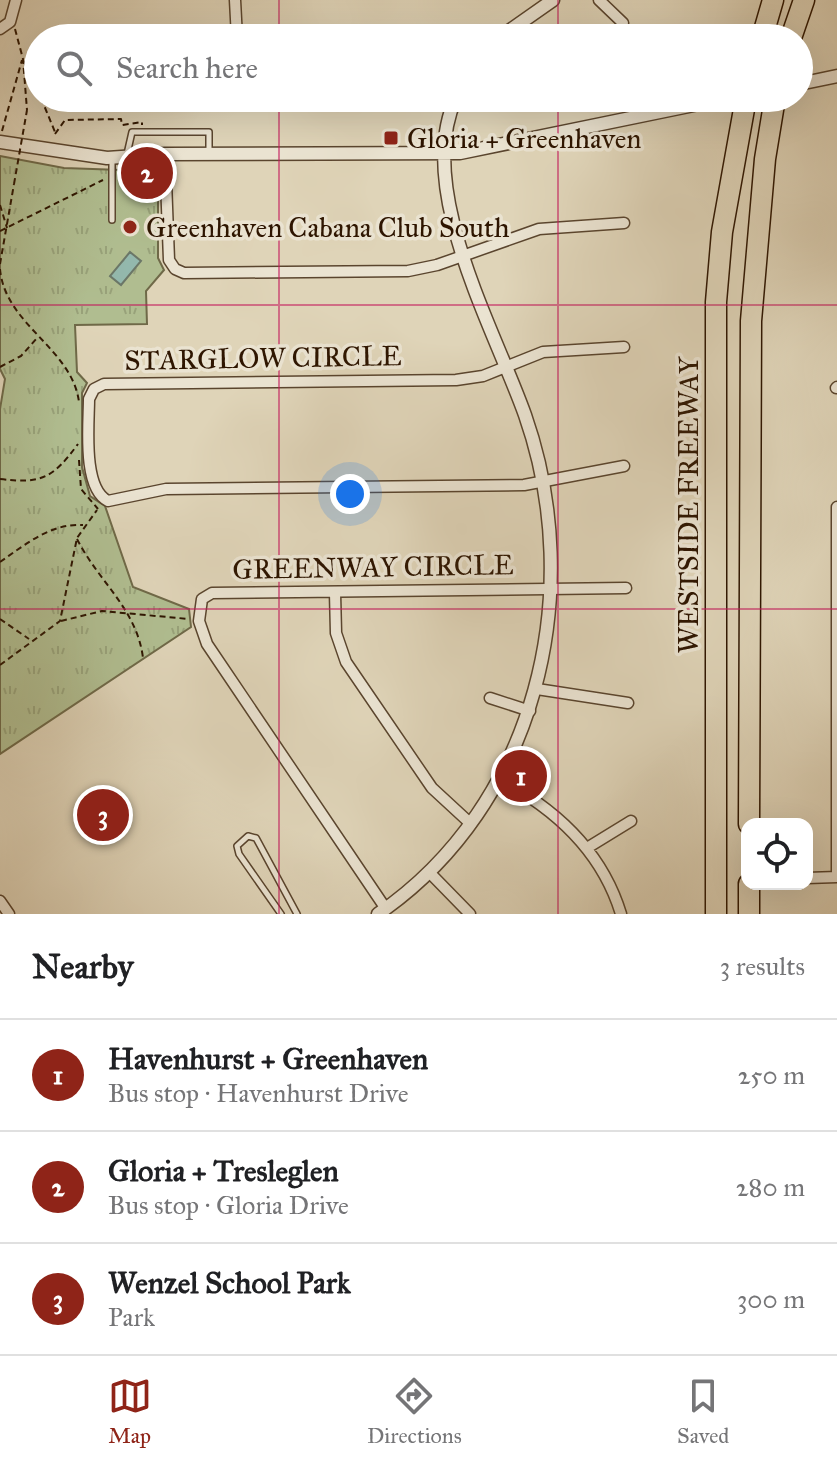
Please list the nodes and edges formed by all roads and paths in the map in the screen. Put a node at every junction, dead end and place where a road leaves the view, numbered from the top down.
1 (16, 0) edge
2 (235, 0) edge
3 (553, 0) edge
4 (599, 0) edge
5 (773, 0) edge
6 (804, 0) edge
7 (623, 23) dead end
8 (236, 24) edge
9 (519, 24) edge
10 (766, 24) edge
11 (796, 24) edge
12 (14, 28) dead end
13 (0, 29) edge
14 (23, 59) junction
15 (24, 72) edge
16 (837, 76) edge
17 (813, 81) edge
18 (27, 112) edge
19 (46, 112) edge
20 (451, 112) edge
21 (660, 112) edge
22 (743, 112) edge
23 (773, 112) edge
24 (142, 122) dead end
25 (3, 126) dead end
26 (0, 142) edge
27 (443, 153) junction
28 (165, 154) junction
29 (127, 155) junction
30 (209, 155) junction
31 (112, 158) junction
32 (112, 179) junction
33 (0, 205) edge
34 (112, 220) dead end
35 (624, 223) dead end
36 (7, 229) junction
37 (0, 231) edge
38 (464, 254) junction
39 (0, 264) edge
40 (0, 269) edge
41 (38, 337) junction
42 (624, 347) dead end
43 (506, 364) junction
44 (0, 367) edge
45 (79, 402) dead end
46 (624, 466) dead end
47 (0, 479) edge
48 (541, 483) junction
49 (837, 507) edge
50 (84, 525) junction
51 (77, 538) junction
52 (0, 562) edge
53 (550, 588) junction
54 (626, 588) dead end
55 (335, 593) junction
56 (131, 614) junction
57 (0, 619) edge
58 (189, 619) dead end
59 (60, 621) junction
60 (30, 640) junction
61 (143, 658) dead end
62 (0, 665) edge
63 (537, 689) junction
64 (490, 698) dead end
65 (628, 703) dead end
66 (530, 711) junction
67 (837, 775) edge
68 (499, 779) junction
69 (749, 818) edge
70 (631, 821) dead end
71 (471, 824) junction
72 (587, 848) junction
73 (429, 872) junction
74 (837, 877) edge
75 (813, 878) edge
76 (749, 890) edge
77 (0, 901) edge
78 (382, 911) edge
79 (9, 914) edge
80 (281, 914) edge
81 (297, 914) edge
82 (470, 914) edge
83 (621, 914) edge
84 (716, 914) edge
85 (749, 914) edge

1 - 13 street
2 - 8 street
3 - 9 street
4 - 7 street
5 - 10 highway
6 - 11 highway
12 - 14 path
14 - 15 path, bridge
14 - 25 path
16 - 17 street
18 - 36 path, bridge
19 - 24 path
20 - 27 street
21 - 27 street
22 - 84 highway, WESTSIDE FREEWAY
23 - 69 highway
26 - 31 street
27 - 30 street
27 - 38 street
28 - 29 street
28 - 30 street
28 - 38 street
29 - 30 lane
29 - 31 street
31 - 32 lane
32 - 34 lane
32 - 36 path
33 - 36 path
35 - 38 street
36 - 37 path
36 - 39 path
38 - 43 street
40 - 41 path
41 - 44 path
41 - 45 path
42 - 43 street
43 - 48 street
43 - 48 street, STARGLOW CIRCLE
46 - 48 street
47 - 50 path
48 - 53 street
49 - 67 street
50 - 51 path
50 - 52 path
51 - 56 path
51 - 59 path
53 - 54 street, GREENWAY CIRCLE
53 - 55 street, GREENWAY CIRCLE
53 - 63 street
55 - 71 street
55 - 78 street, GREENWAY CIRCLE
56 - 58 path
56 - 59 path
56 - 61 path
57 - 60 path
59 - 60 path
60 - 62 path
63 - 65 street
63 - 66 street
64 - 66 street
66 - 68 street
67 - 74 street
68 - 71 street
68 - 72 street
70 - 72 street
71 - 73 street
72 - 83 street
73 - 78 street
73 - 82 street
74 - 75 street
76 - 85 highway
77 - 79 street
80 - 81 lane

